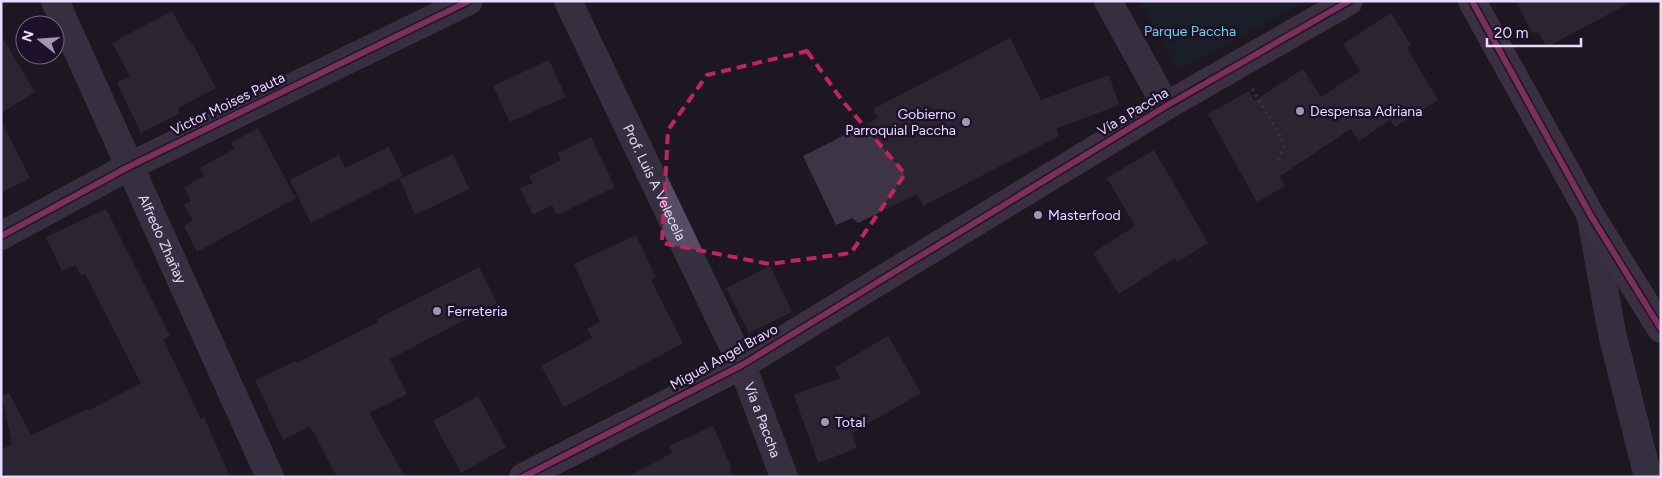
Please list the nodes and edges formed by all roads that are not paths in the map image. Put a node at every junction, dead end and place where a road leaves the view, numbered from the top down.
1 (55, 1) edge
2 (469, 1) edge
3 (568, 1) edge
4 (1108, 1) edge
5 (1349, 1) edge
6 (1472, 1) edge
7 (1166, 106) junction
8 (130, 166) junction
9 (1591, 216) junction
10 (1, 236) edge
11 (931, 248) joint
12 (1661, 329) edge
13 (742, 365) junction
14 (270, 477) edge
15 (523, 477) edge
16 (784, 477) edge
17 (1648, 477) edge

1 - 8 street, Alfredo Zhañay
2 - 8 street, Victor Moises Pauta
3 - 13 street, Prof. Luis A Velecela
4 - 7 street
5 - 7 main road, Vía a Paccha
6 - 9 main road
7 - 11 main road, Vía a Paccha
8 - 10 street, Victor Moises Pauta
8 - 14 street, Alfredo Zhañay
9 - 12 main road
9 - 17 street
11 - 13 main road, Miguel Angel Bravo
13 - 15 main road, Miguel Angel Bravo
13 - 16 street, Vía a Paccha

